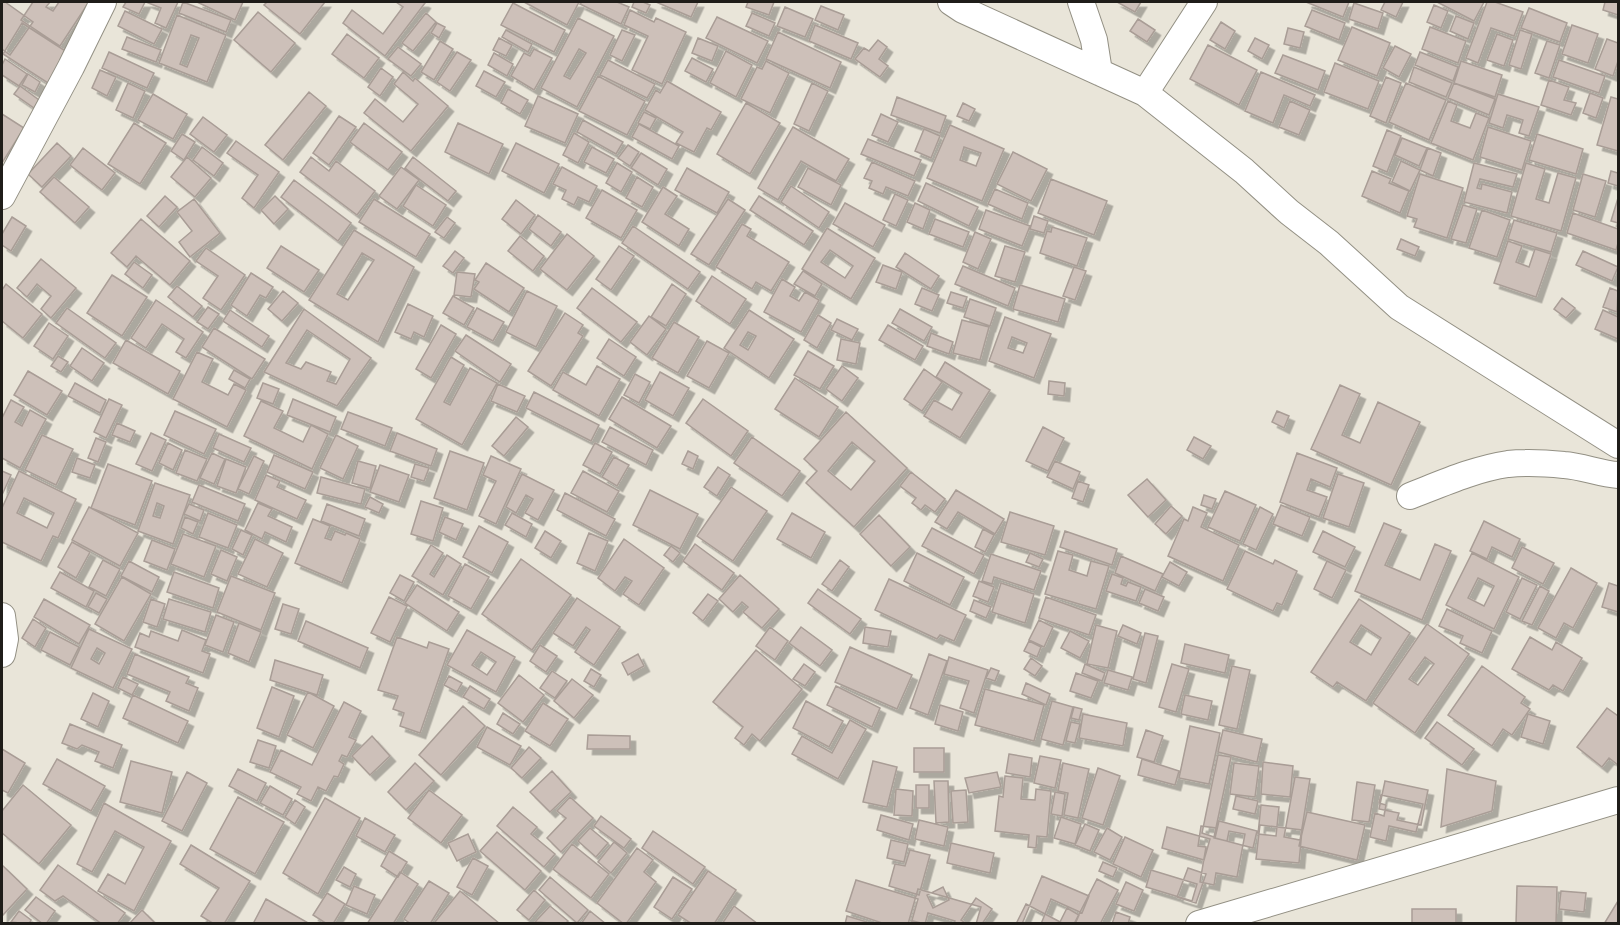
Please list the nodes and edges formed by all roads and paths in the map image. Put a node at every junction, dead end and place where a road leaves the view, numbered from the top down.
1 (103, 2) edge
2 (951, 2) edge
3 (1081, 2) edge
4 (1204, 2) edge
5 (1099, 72) junction
6 (1145, 93) junction
7 (2, 196) edge
8 (1618, 445) edge
9 (1618, 475) edge
10 (1410, 496) dead end
11 (2, 616) edge
12 (2, 654) edge
13 (1618, 800) edge
14 (1228, 915) junction
15 (1199, 924) edge
16 (1271, 924) edge

1 - 7 street
2 - 5 street
3 - 5 street
4 - 6 street
5 - 6 street
6 - 8 street
9 - 10 street
11 - 12 street
13 - 14 street
14 - 15 street
14 - 16 street

